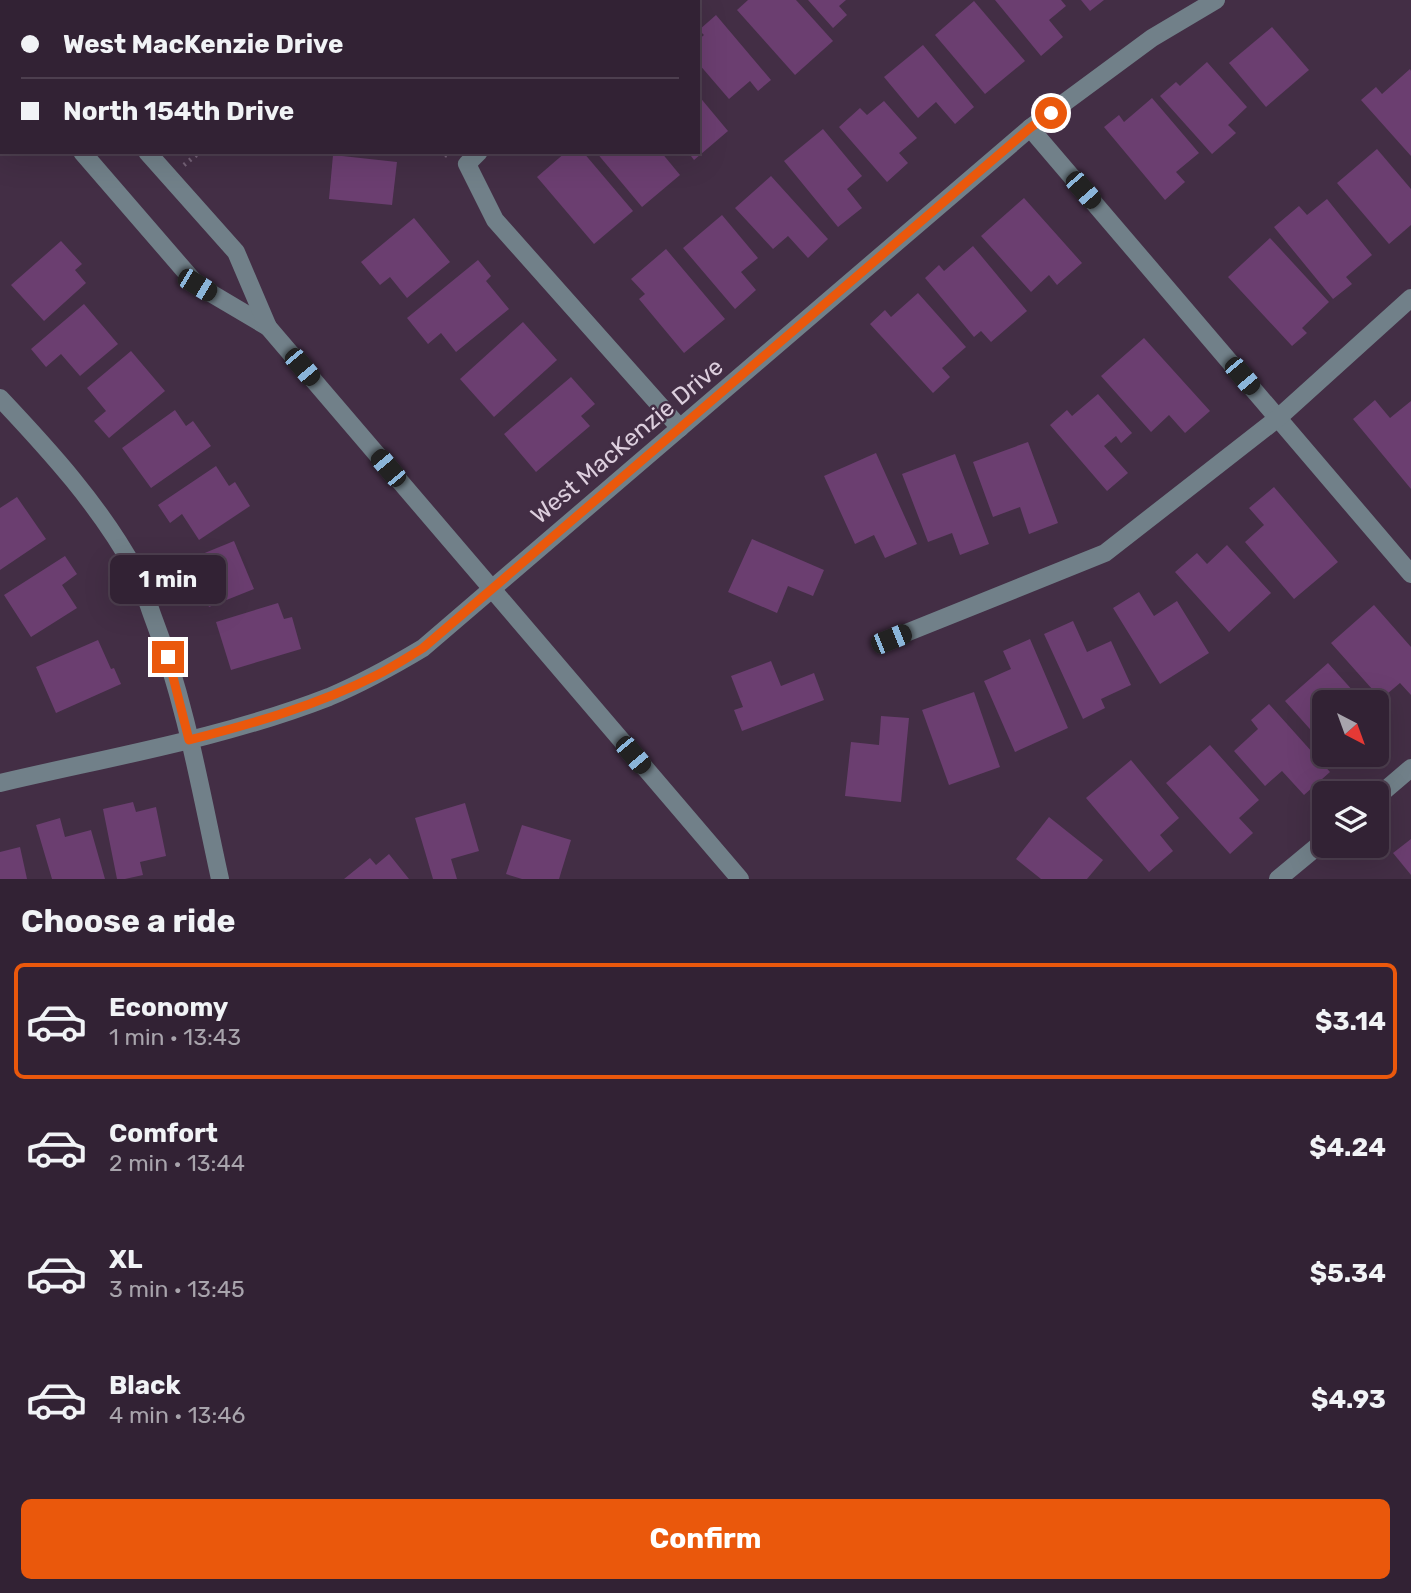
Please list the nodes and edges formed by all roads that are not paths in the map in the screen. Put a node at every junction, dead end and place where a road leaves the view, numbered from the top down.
1 (1216, 0) edge
2 (1030, 128) junction
3 (84, 154) edge
4 (148, 154) edge
5 (477, 154) edge
6 (1411, 298) edge
7 (268, 327) junction
8 (0, 398) edge
9 (1278, 418) junction
10 (680, 428) junction
11 (1411, 574) edge
12 (491, 589) junction
13 (891, 639) dead end
14 (189, 740) junction
15 (1411, 768) edge
16 (0, 783) edge
17 (1389, 787) edge
18 (1312, 851) edge
19 (220, 879) edge
20 (740, 879) edge
21 (1278, 879) edge

1 - 2 street, West MacKenzie Drive
2 - 9 street
2 - 10 street, West MacKenzie Drive
3 - 7 street
4 - 7 street
5 - 10 street
6 - 9 street
7 - 12 street
8 - 14 street
9 - 11 street
9 - 13 street
10 - 12 street, West MacKenzie Drive
12 - 14 street, West MacKenzie Drive
12 - 20 street
14 - 16 street, West MacKenzie Drive
14 - 19 street
15 - 17 street
18 - 21 street

